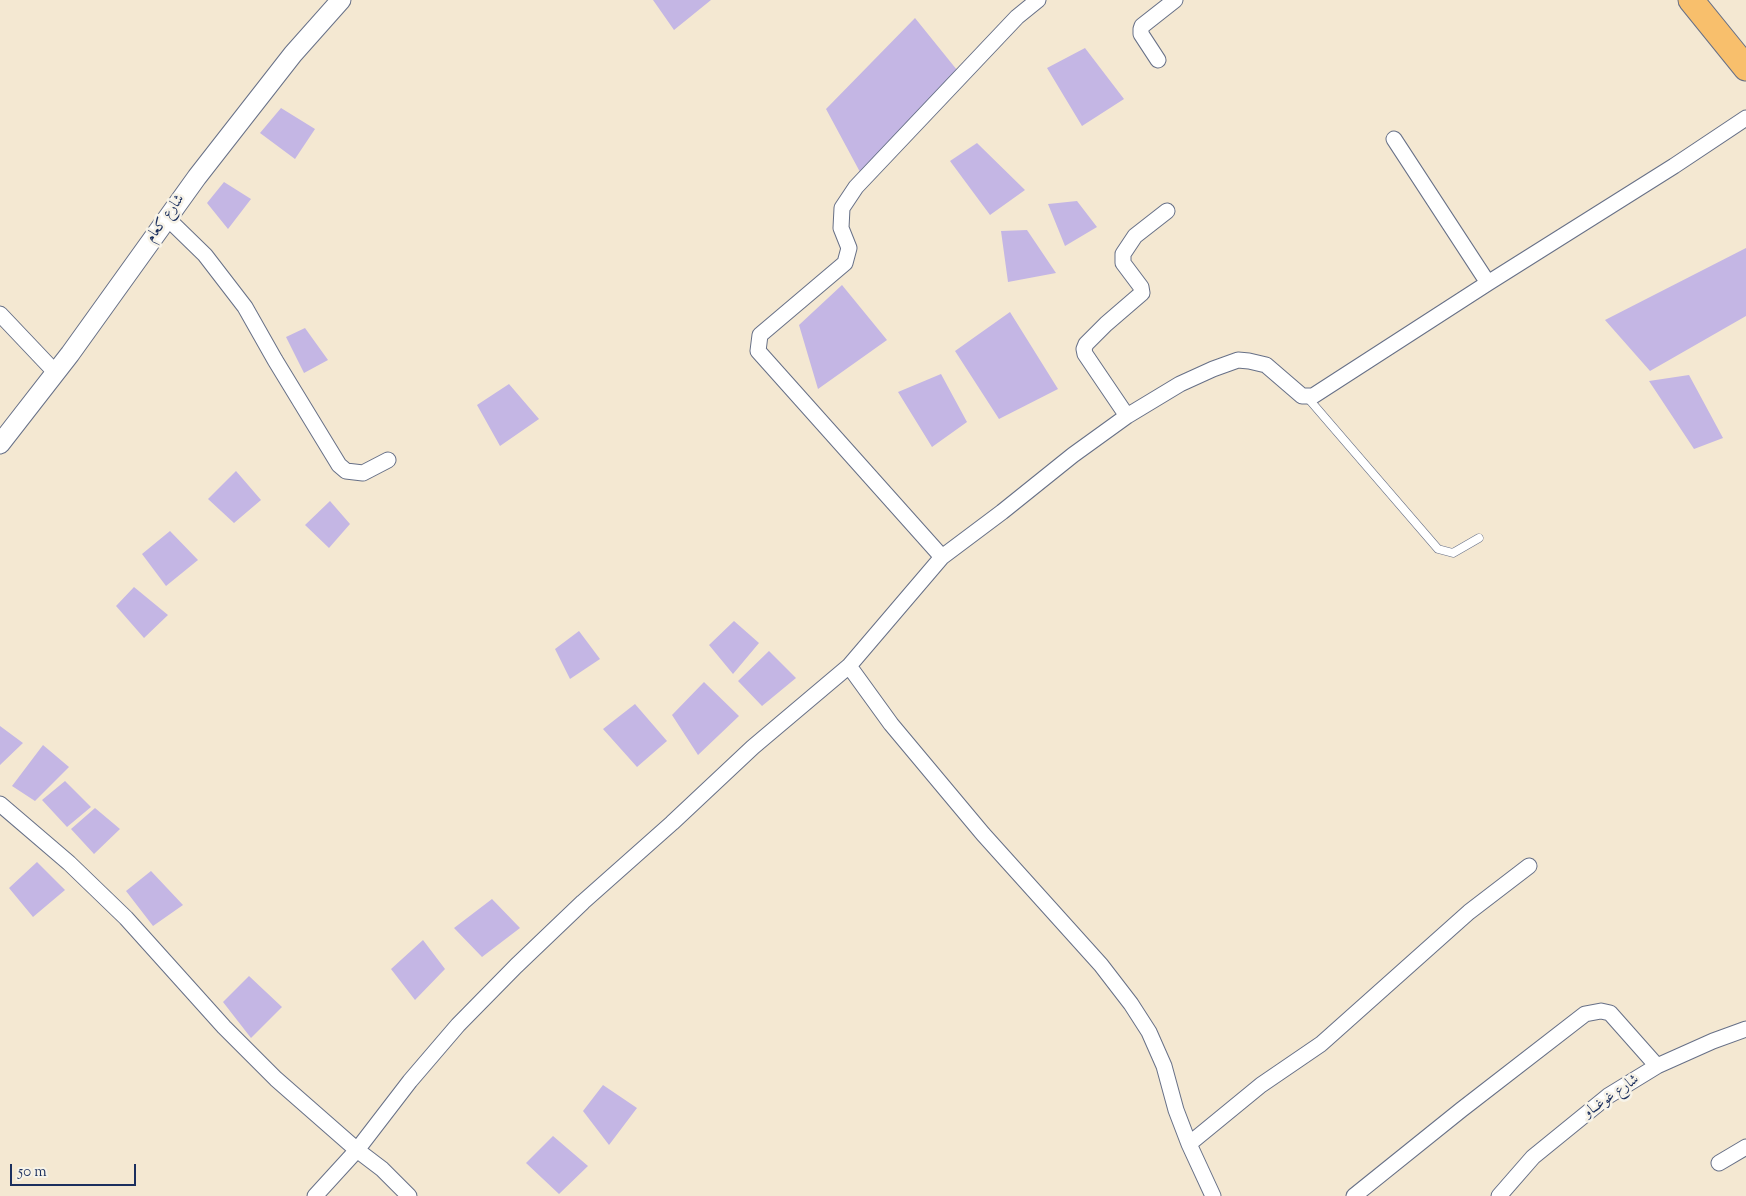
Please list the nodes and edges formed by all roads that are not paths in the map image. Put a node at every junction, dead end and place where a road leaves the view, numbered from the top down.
1 (341, 0) edge
2 (1038, 0) edge
3 (1175, 0) edge
4 (1691, 0) edge
5 (1158, 60) dead end
6 (1746, 68) edge
7 (1746, 118) edge
8 (1394, 139) dead end
9 (1167, 211) dead end
10 (166, 218) junction
11 (1488, 283) junction
12 (0, 314) edge
13 (55, 372) junction
14 (1307, 397) junction
15 (1127, 416) junction
16 (0, 444) edge
17 (388, 460) dead end
18 (1479, 538) dead end
19 (942, 556) junction
20 (849, 666) junction
21 (0, 804) edge
22 (1529, 866) dead end
23 (1746, 1029) edge
24 (1657, 1066) junction
25 (1189, 1144) junction
26 (1746, 1147) edge
27 (357, 1150) junction
28 (1719, 1162) dead end
29 (315, 1196) edge
30 (409, 1196) edge
31 (1213, 1196) edge
32 (1354, 1196) edge
33 (1499, 1196) edge

1 - 10 street, شارع كعام
2 - 19 street
3 - 5 street
4 - 6 main road
7 - 11 street
8 - 11 street
9 - 15 street
10 - 13 street, شارع كعام
10 - 17 street
11 - 14 street
12 - 13 street
13 - 16 street, شارع كعام
14 - 15 street
14 - 18 lane
15 - 19 street
19 - 20 street
20 - 25 street
20 - 27 street
21 - 27 street
22 - 25 street
23 - 24 street, شارع غوغــاو
24 - 32 street
24 - 33 street, شارع غوغــاو
25 - 31 street
26 - 28 street
27 - 29 street
27 - 30 street

